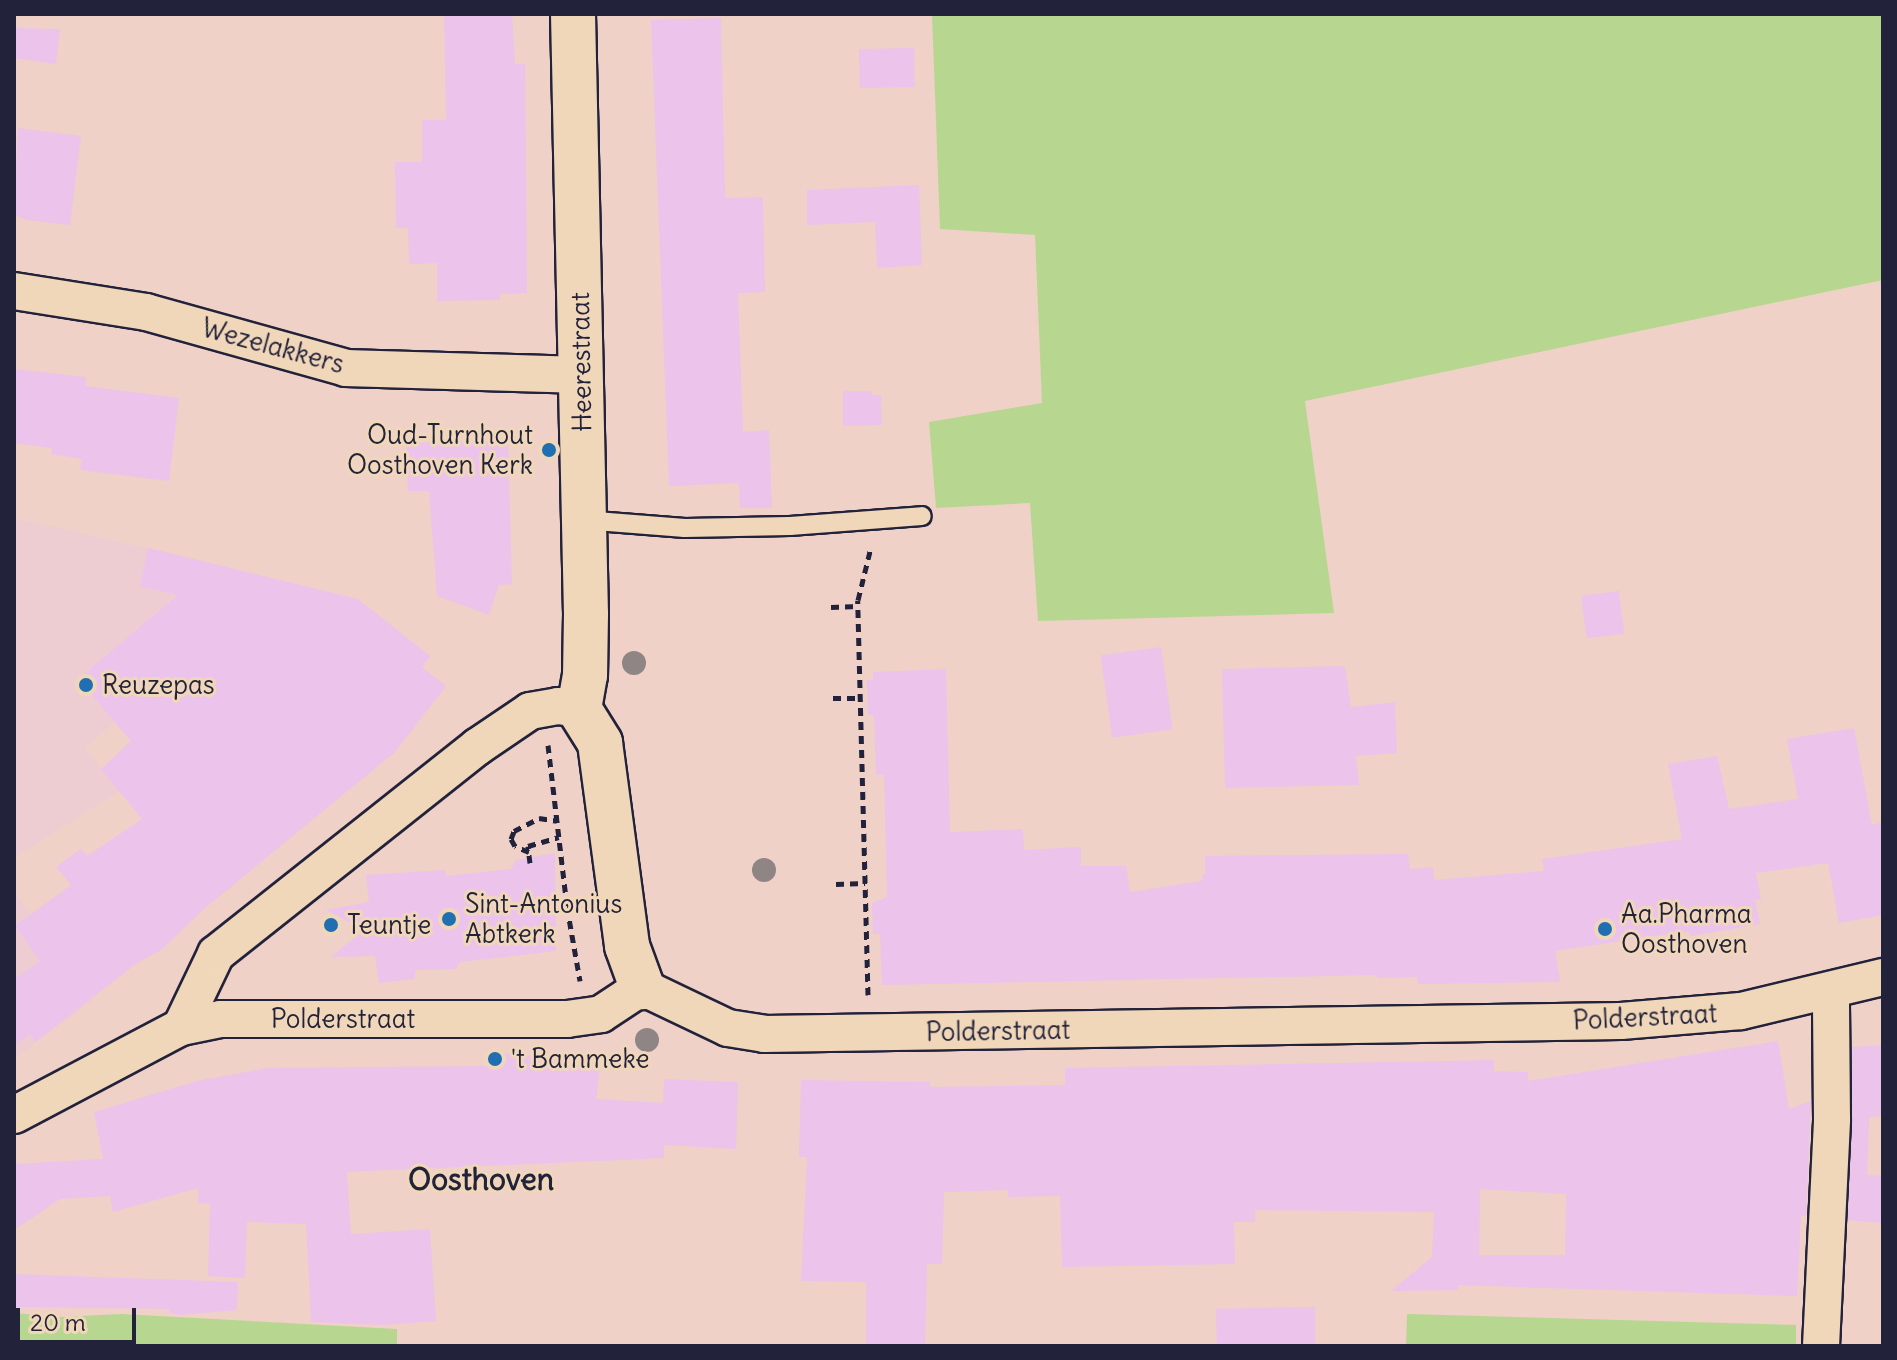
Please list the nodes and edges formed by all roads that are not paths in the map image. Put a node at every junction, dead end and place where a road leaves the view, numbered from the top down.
1 (573, 14) edge
2 (14, 291) edge
3 (582, 375) junction
4 (922, 516) dead end
5 (583, 520) junction
6 (560, 709) junction
7 (1883, 977) edge
8 (642, 987) junction
9 (1831, 992) junction
10 (181, 1027) junction
11 (14, 1115) edge
12 (1821, 1346) edge

1 - 3 street, Heerestraat
2 - 3 street, Wezelakkers
3 - 5 street, Heerestraat
4 - 5 lane
5 - 6 street, Heerestraat
6 - 8 street
6 - 10 street
7 - 9 street, Polderstraat
8 - 9 street, Polderstraat
8 - 10 street, Polderstraat
9 - 12 street
10 - 11 street, Polderstraat

